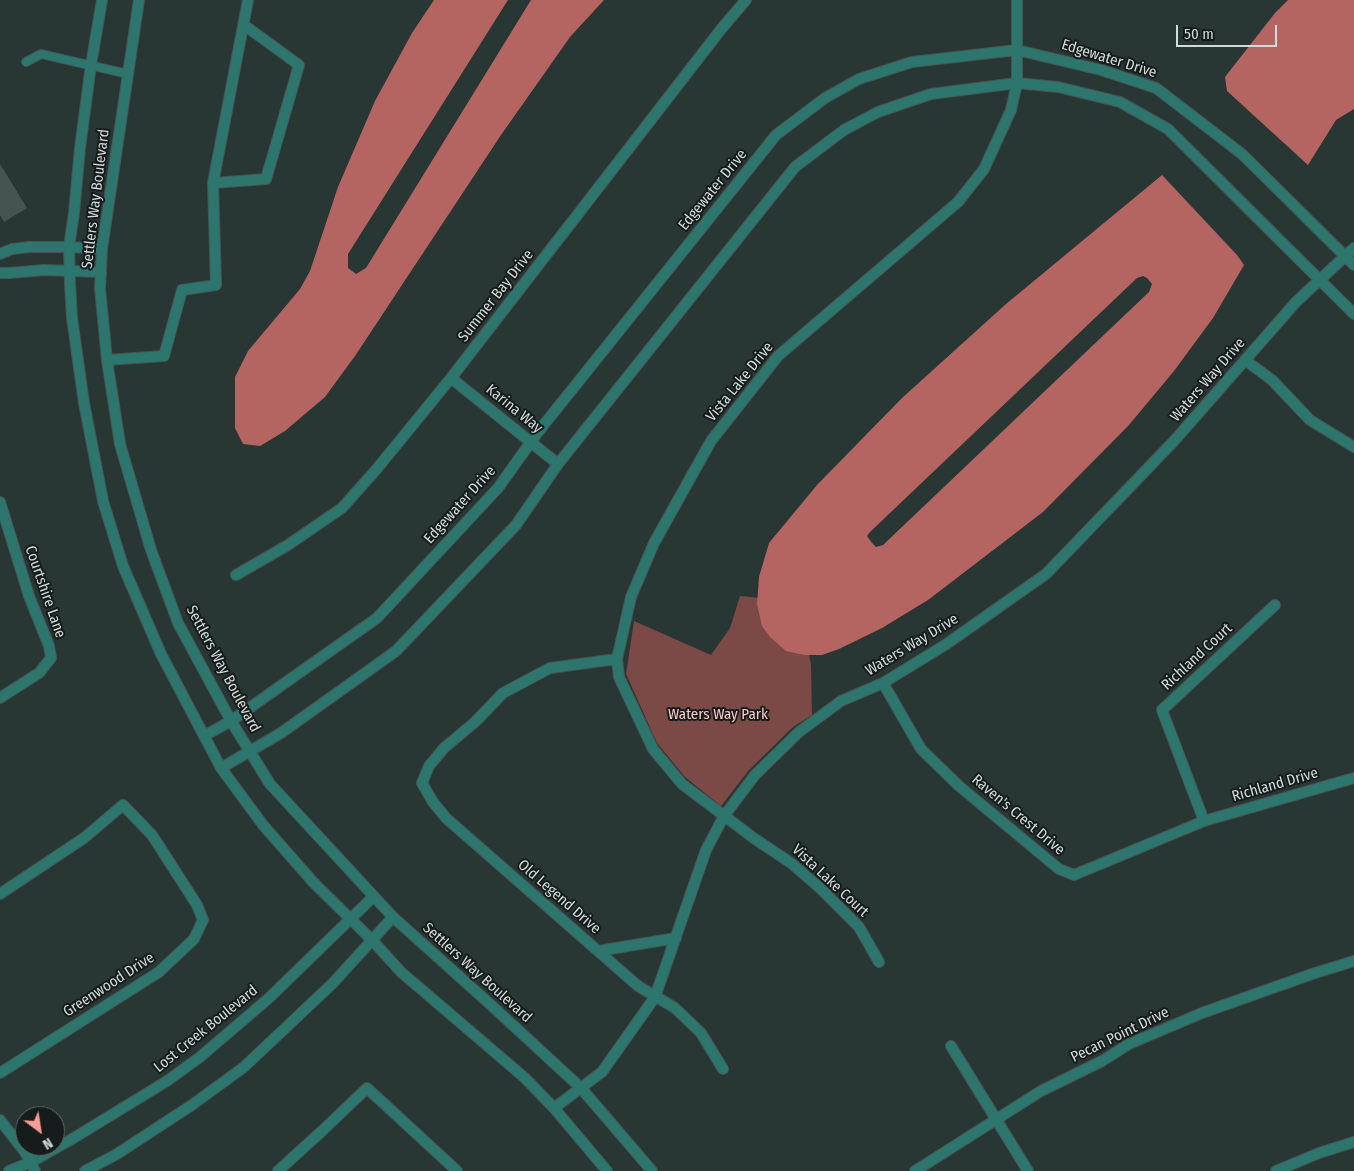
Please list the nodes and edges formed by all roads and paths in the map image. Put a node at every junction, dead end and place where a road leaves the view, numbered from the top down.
1 (102, 0) edge
2 (139, 0) edge
3 (248, 0) edge
4 (746, 0) edge
5 (1017, 0) edge
6 (244, 25) junction
7 (1017, 50) junction
8 (26, 62) dead end
9 (91, 66) junction
10 (128, 74) junction
11 (1017, 83) junction
12 (213, 183) junction
13 (69, 247) junction
14 (1354, 248) edge
15 (102, 249) junction
16 (0, 254) edge
17 (1346, 256) junction
18 (1354, 265) edge
19 (70, 270) junction
20 (0, 272) edge
21 (101, 272) junction
22 (1320, 281) junction
23 (1354, 314) edge
24 (107, 360) junction
25 (1245, 360) junction
26 (451, 378) junction
27 (531, 442) junction
28 (1354, 447) edge
29 (558, 464) junction
30 (0, 502) edge
31 (236, 575) dead end
32 (1275, 605) dead end
33 (617, 659) junction
34 (883, 683) junction
35 (0, 698) edge
36 (232, 722) junction
37 (204, 736) junction
38 (250, 751) junction
39 (221, 768) junction
40 (1354, 778) edge
41 (724, 816) junction
42 (1204, 822) junction
43 (0, 894) edge
44 (373, 897) junction
45 (393, 917) junction
46 (351, 919) junction
47 (676, 938) junction
48 (372, 940) junction
49 (598, 951) junction
50 (1354, 961) edge
51 (879, 962) dead end
52 (654, 997) junction
53 (951, 1046) dead end
54 (723, 1069) dead end
55 (0, 1073) edge
56 (581, 1088) junction
57 (554, 1108) junction
58 (0, 1120) edge
59 (996, 1120) junction
60 (1354, 1142) edge
61 (33, 1167) edge
62 (9, 1171) edge
63 (85, 1171) edge
64 (278, 1171) edge
65 (457, 1171) edge
66 (607, 1171) edge
67 (652, 1171) edge
68 (915, 1171) edge
69 (1028, 1171) edge
70 (1276, 1171) edge

1 - 9 street, Settlers Way Boulevard
2 - 10 street, Settlers Way Boulevard
3 - 6 street
4 - 26 street, Summer Bay Drive
5 - 7 street, Vista Lake Drive
6 - 12 street
6 - 12 street
7 - 11 street, Vista Lake Drive
7 - 17 street, Edgewater Drive
7 - 27 street, Edgewater Drive
8 - 9 lane
9 - 10 lane
9 - 13 street, Settlers Way Boulevard
10 - 15 street, Settlers Way Boulevard
11 - 22 street
11 - 29 street
11 - 33 street, Vista Lake Drive
12 - 24 street
13 - 15 street
13 - 16 street
13 - 19 street, Settlers Way Boulevard
14 - 17 street, Waters Way Drive
15 - 21 street, Settlers Way Boulevard
17 - 18 street, Edgewater Drive
17 - 22 street, Waters Way Drive
19 - 20 street
19 - 21 street
19 - 37 street, Settlers Way Boulevard
21 - 24 street, Settlers Way Boulevard
22 - 23 street
22 - 25 street, Waters Way Drive
24 - 36 street, Settlers Way Boulevard
25 - 28 street
25 - 34 street, Waters Way Drive
26 - 27 street, Karina Way
26 - 31 street, Summer Bay Drive
27 - 29 street, Karina Way
27 - 36 street, Edgewater Drive
29 - 38 street
30 - 35 street, Courtshire Lane
32 - 42 street, Richland Court
33 - 41 street, Vista Lake Drive
33 - 49 street, Old Legend Drive
34 - 41 street, Waters Way Drive
34 - 42 street, Raven's Crest Drive
36 - 37 street, Edgewater Drive
36 - 38 street, Settlers Way Boulevard
37 - 39 street, Settlers Way Boulevard
38 - 39 street
38 - 44 street, Settlers Way Boulevard
39 - 46 street, Settlers Way Boulevard
40 - 42 street, Richland Drive
41 - 47 street, Waters Way Drive
41 - 51 street, Vista Lake Court
43 - 55 street, Greenwood Drive
44 - 45 street, Settlers Way Boulevard
44 - 46 street, Lost Creek Boulevard
45 - 48 street
45 - 56 street, Settlers Way Boulevard
46 - 48 street, Settlers Way Boulevard
46 - 61 street, Lost Creek Boulevard
47 - 49 street, Old Legend Drive
47 - 52 street, Waters Way Drive
48 - 57 street, Settlers Way Boulevard
48 - 63 street
49 - 52 street
50 - 59 street, Pecan Point Drive
52 - 54 street
52 - 56 street, Waters Way Drive
53 - 59 street
56 - 57 street, Waters Way Drive
56 - 67 street, Settlers Way Boulevard
57 - 66 street, Settlers Way Boulevard
58 - 61 street
59 - 68 street, Pecan Point Drive
59 - 69 street
60 - 70 street
61 - 62 street, Lost Creek Boulevard
64 - 65 street

